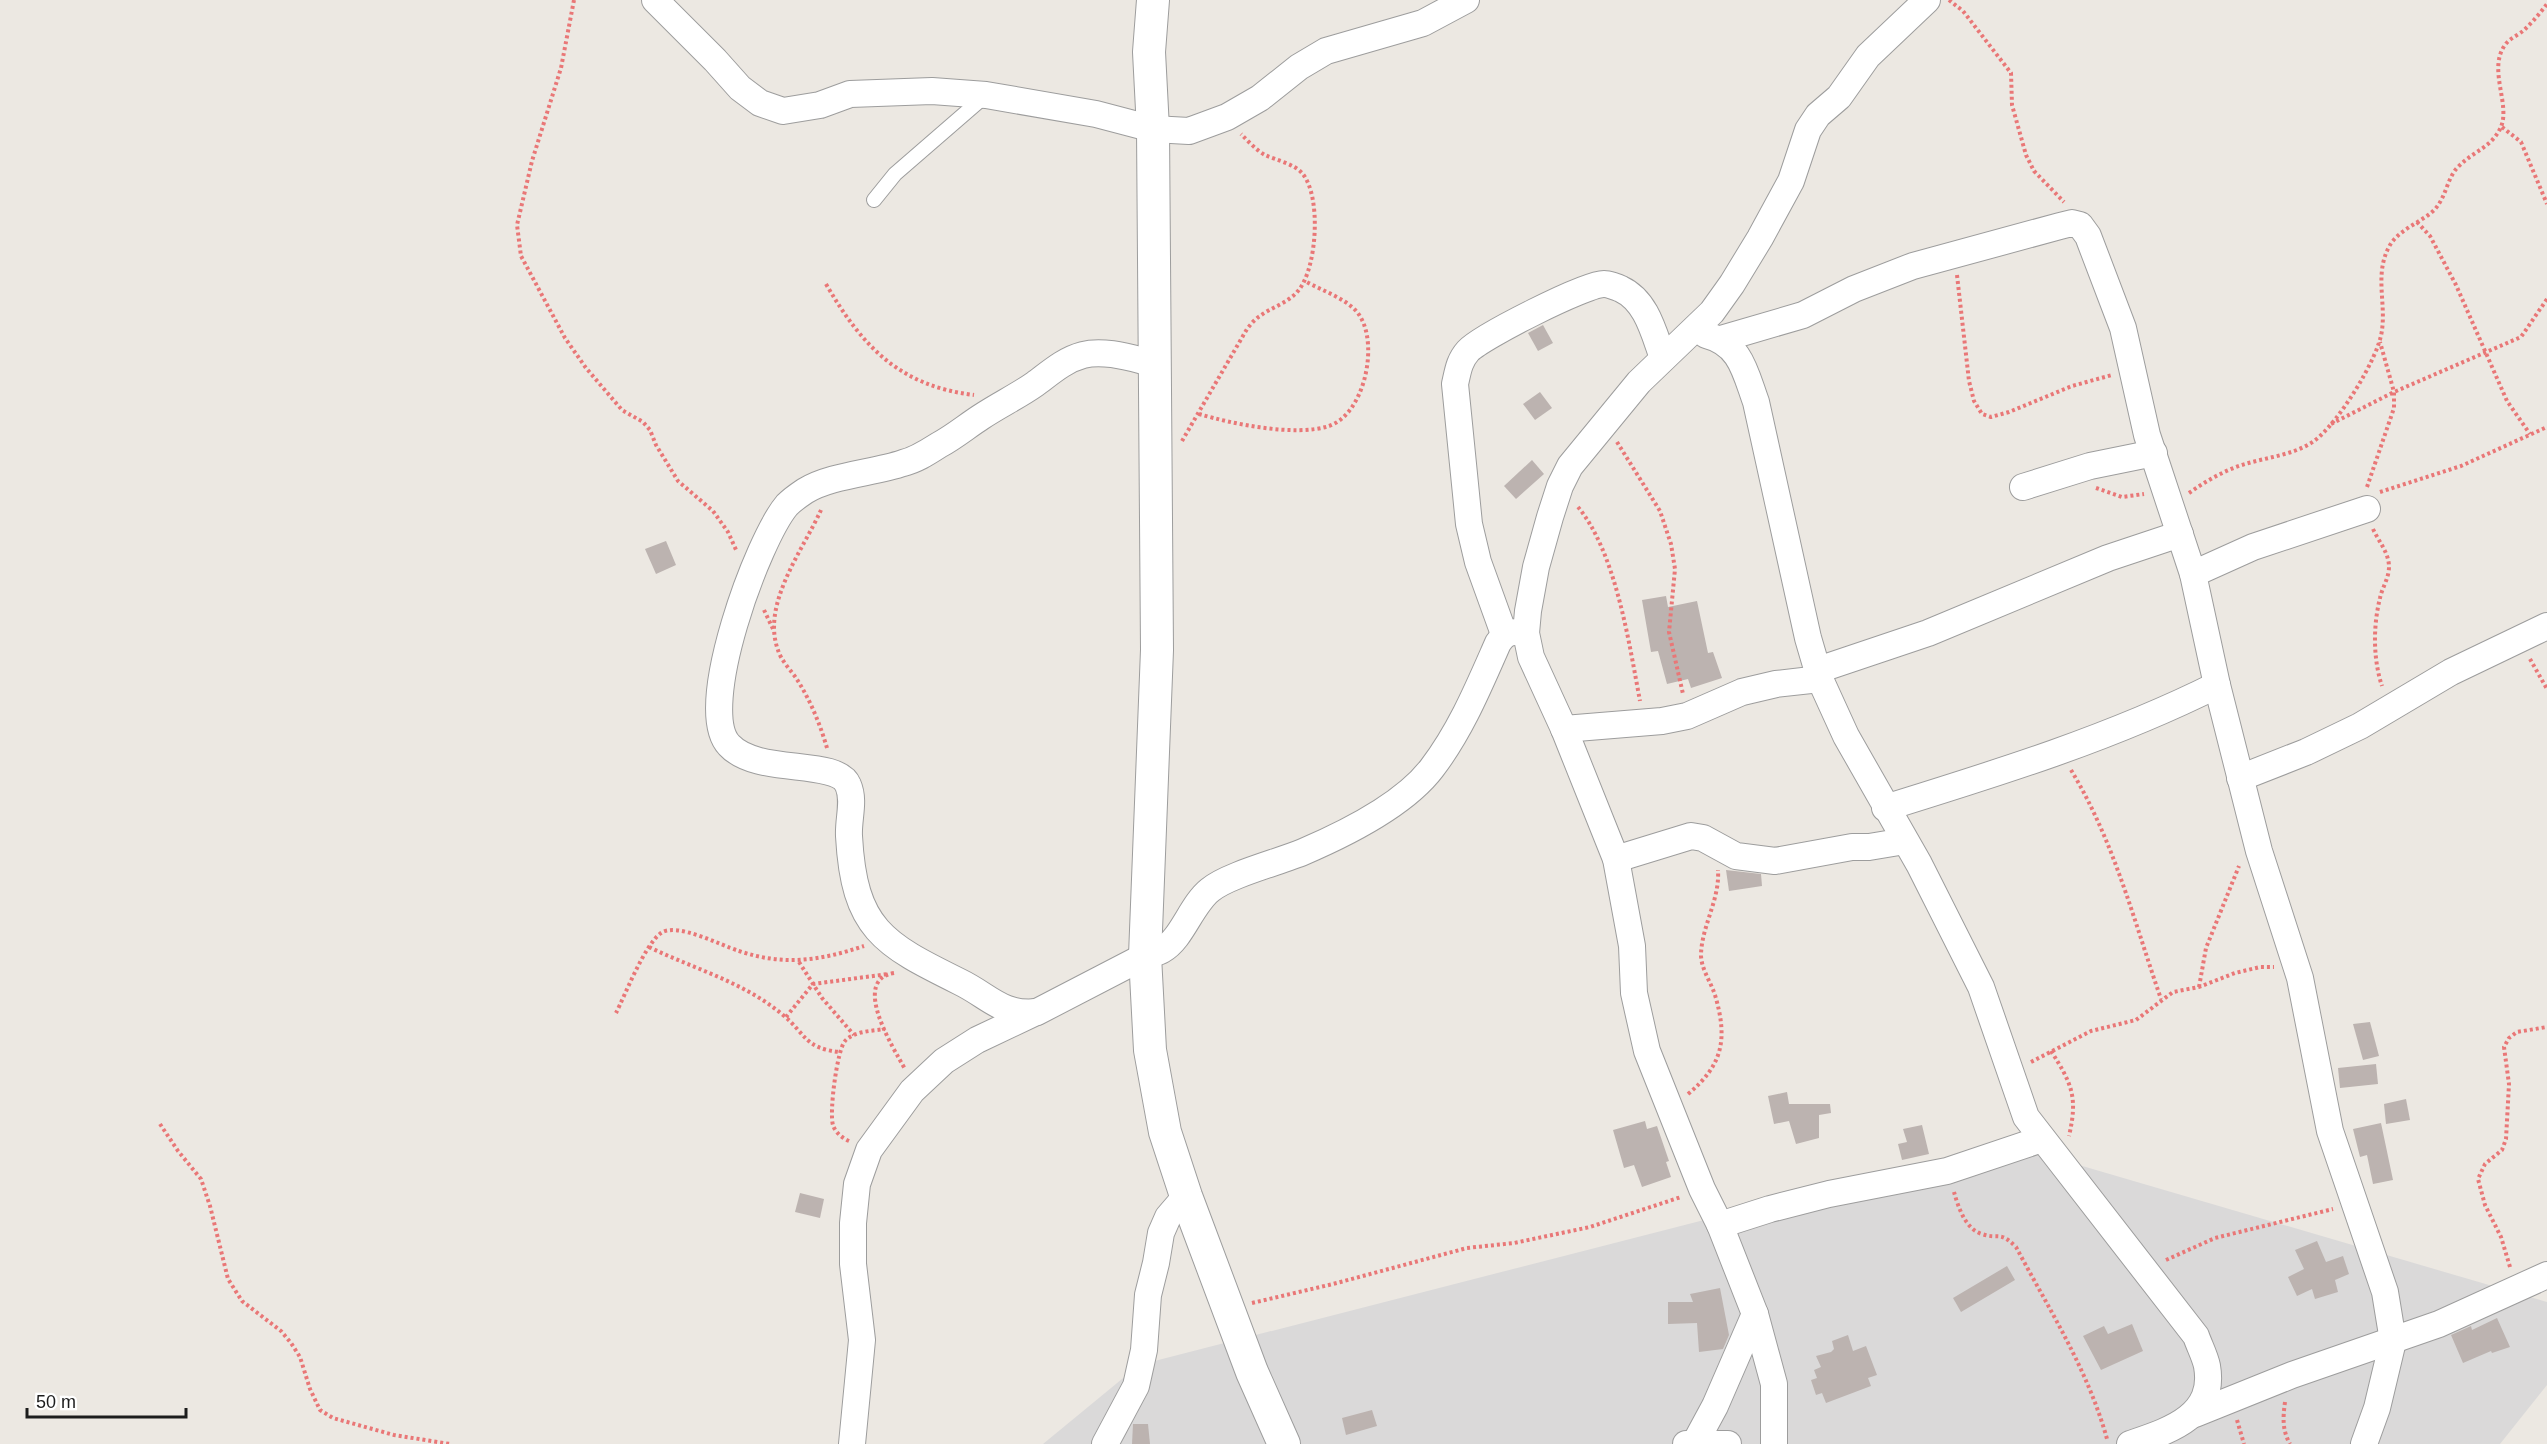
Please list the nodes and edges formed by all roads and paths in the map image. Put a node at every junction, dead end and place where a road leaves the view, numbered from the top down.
1 (573, 0) edge
2 (655, 0) edge
3 (1153, 0) edge
4 (1466, 0) edge
5 (1927, 0) edge
6 (1948, 0) edge
7 (2547, 4) edge
8 (986, 95) junction
9 (1227, 117) junction
10 (2502, 127) junction
11 (1153, 129) junction
12 (874, 200) dead end
13 (2547, 204) edge
14 (2417, 222) junction
15 (2072, 223) junction
16 (1954, 254) junction
17 (1305, 281) junction
18 (826, 284) dead end
19 (2547, 299) edge
20 (1686, 335) junction
21 (1721, 339) junction
22 (2485, 352) junction
23 (1663, 358) junction
24 (1156, 364) junction
25 (2133, 371) junction
26 (979, 395) dead end
27 (1198, 414) junction
28 (1603, 425) junction
29 (2331, 425) junction
30 (2547, 427) edge
31 (2530, 434) junction
32 (2154, 453) junction
33 (1157, 468) junction
34 (2073, 471) junction
35 (832, 481) junction
36 (1560, 486) junction
37 (2023, 487) dead end
38 (2168, 497) junction
39 (2372, 501) joint
40 (2180, 534) junction
41 (2193, 574) junction
42 (748, 578) junction
43 (2547, 626) edge
44 (1515, 633) junction
45 (2519, 640) junction
46 (1819, 674) junction
47 (2217, 685) junction
48 (2547, 689) edge
49 (1687, 716) junction
50 (1644, 722) junction
51 (1564, 729) junction
52 (2059, 752) junction
53 (834, 771) junction
54 (2240, 778) junction
55 (1885, 808) junction
56 (2254, 833) junction
57 (1905, 841) junction
58 (1715, 845) junction
59 (1616, 859) junction
60 (884, 939) junction
61 (650, 947) junction
62 (1144, 956) junction
63 (798, 962) junction
64 (934, 969) junction
65 (889, 974) junction
66 (2300, 978) junction
67 (813, 984) junction
68 (2199, 987) junction
69 (2161, 999) junction
70 (1037, 1012) junction
71 (616, 1013) dead end
72 (786, 1017) junction
73 (2547, 1027) edge
74 (885, 1029) junction
75 (854, 1035) junction
76 (2051, 1051) junction
77 (839, 1052) junction
78 (2013, 1078) junction
79 (912, 1091) junction
80 (1669, 1109) junction
81 (160, 1124) dead end
82 (2042, 1139) junction
83 (869, 1150) junction
84 (2063, 1166) junction
85 (1947, 1171) junction
86 (1702, 1189) junction
87 (1186, 1196) junction
88 (2354, 1204) junction
89 (1720, 1225) junction
90 (2147, 1270) junction
91 (2547, 1275) edge
92 (2513, 1292) junction
93 (1228, 1307) junction
94 (1755, 1314) junction
95 (2393, 1341) junction
96 (2292, 1375) junction
97 (2195, 1414) junction
98 (1691, 1443) edge
99 (450, 1444) edge
100 (852, 1444) edge
101 (1105, 1444) edge
102 (1284, 1444) edge
103 (1728, 1444) edge
104 (1774, 1444) edge
105 (2109, 1444) edge
106 (2130, 1444) edge
107 (2290, 1444) edge
108 (2364, 1444) edge

1 - 42 path
2 - 8 street
3 - 11 street
4 - 9 street
5 - 20 street
6 - 15 path
7 - 10 path
8 - 11 street
8 - 12 lane
9 - 11 street
9 - 17 path
10 - 13 path
10 - 14 path
11 - 24 street
14 - 22 path
14 - 29 path
15 - 16 street
15 - 25 street
16 - 21 street
16 - 25 path
17 - 27 path
17 - 27 path
18 - 26 path
19 - 22 path
20 - 21 street
20 - 23 street
21 - 46 street
22 - 29 path
22 - 31 path
23 - 28 street
23 - 44 street
24 - 33 street
24 - 35 street
25 - 32 street
27 - 33 path
28 - 36 street
28 - 49 path
29 - 38 path
30 - 31 path
31 - 39 path
32 - 34 street
32 - 38 street
33 - 62 street
34 - 37 street
34 - 38 path
35 - 42 street
35 - 53 path
36 - 44 street
36 - 50 path
38 - 40 street
39 - 41 street
40 - 41 street
40 - 46 street
41 - 47 street
42 - 53 street
43 - 45 street
44 - 51 street
44 - 62 street
45 - 48 path
45 - 54 street
46 - 49 street
46 - 55 street
47 - 52 street
47 - 54 street
49 - 50 street
50 - 51 street
51 - 59 street
52 - 55 street
52 - 69 path
53 - 60 street
54 - 56 street
55 - 57 street
56 - 66 street
56 - 68 path
57 - 58 street
57 - 78 street
58 - 59 street
58 - 80 path
59 - 80 street
60 - 63 path
60 - 64 street
61 - 63 path
61 - 71 path
61 - 72 path
62 - 70 street
62 - 87 street
63 - 67 path
64 - 65 path
64 - 70 street
65 - 67 path
65 - 74 path
66 - 68 path
66 - 88 street
67 - 72 path
67 - 75 path
68 - 69 path
69 - 76 path
70 - 79 street
72 - 77 path
73 - 92 path
74 - 75 path
74 - 79 path
75 - 77 path
76 - 78 path
76 - 84 path
77 - 83 path
78 - 82 street
79 - 83 street
80 - 86 street
81 - 99 path
82 - 84 street
82 - 85 street
83 - 100 street
84 - 90 street
85 - 89 street
85 - 105 path
86 - 89 street
86 - 93 path
87 - 93 street
87 - 101 street
88 - 90 path
88 - 95 street
89 - 94 street
90 - 97 street
91 - 92 street
92 - 95 street
93 - 102 street
94 - 98 street
94 - 104 street
95 - 96 street
95 - 108 street
96 - 97 street
96 - 107 path
97 - 106 street
98 - 103 street

